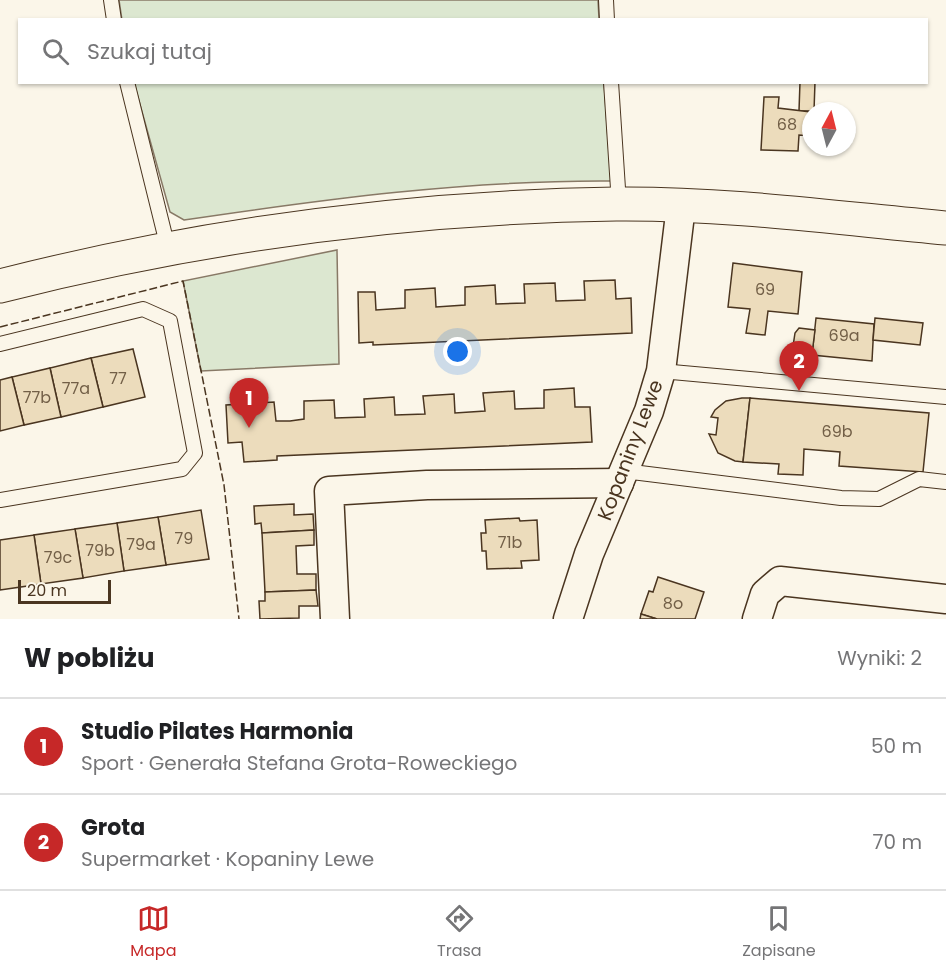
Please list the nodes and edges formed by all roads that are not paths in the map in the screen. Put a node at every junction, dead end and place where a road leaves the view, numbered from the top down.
1 (111, 0) edge
2 (606, 0) edge
3 (114, 18) edge
4 (607, 18) edge
5 (127, 84) edge
6 (611, 84) edge
7 (618, 204) junction
8 (681, 206) junction
9 (946, 228) edge
10 (168, 248) junction
11 (0, 286) edge
12 (0, 344) edge
13 (661, 371) junction
14 (946, 397) edge
15 (622, 477) junction
16 (946, 482) edge
17 (0, 500) edge
18 (946, 599) edge
19 (335, 619) edge
20 (568, 619) edge
21 (757, 619) edge

1 - 3 lane
2 - 4 lane
5 - 10 lane
6 - 7 lane
7 - 8 street
7 - 10 street
8 - 9 street
8 - 13 street, Kopaniny Lewe
10 - 11 street
12 - 17 lane
13 - 14 lane
13 - 15 street, Kopaniny Lewe
15 - 16 lane
15 - 19 street
15 - 20 street, Kopaniny Lewe
18 - 21 street

